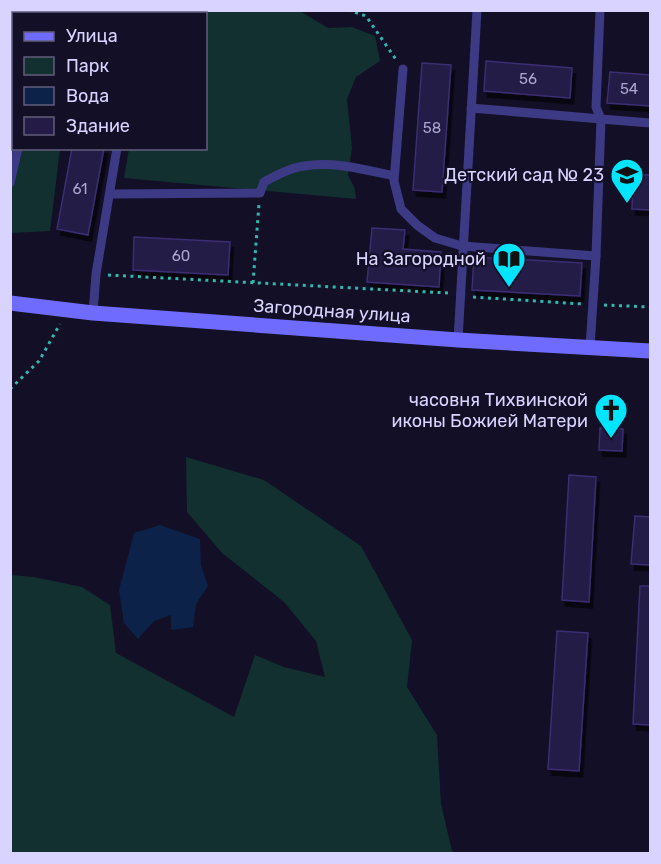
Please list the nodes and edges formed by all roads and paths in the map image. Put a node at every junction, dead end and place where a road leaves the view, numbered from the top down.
1 (348, 10) edge
2 (477, 10) edge
3 (600, 10) edge
4 (403, 69) joint
5 (471, 108) junction
6 (601, 118) junction
7 (651, 123) edge
8 (18, 150) edge
9 (117, 150) edge
10 (394, 176) junction
11 (10, 183) edge
12 (110, 194) junction
13 (260, 194) junction
14 (462, 246) junction
15 (596, 256) junction
16 (96, 274) junction
17 (253, 283) junction
18 (460, 294) junction
19 (10, 303) edge
20 (593, 304) junction
21 (651, 307) edge
22 (68, 310) junction
23 (93, 313) junction
24 (458, 340) junction
25 (590, 347) junction
26 (651, 351) edge
27 (10, 389) edge

1 - 4 path
2 - 5 lane
3 - 6 lane
4 - 10 lane
5 - 6 lane
5 - 14 lane
6 - 7 lane
6 - 15 lane
8 - 11 lane
9 - 12 lane
10 - 13 lane
10 - 14 lane
12 - 13 lane
12 - 16 lane
13 - 17 path
14 - 15 lane
14 - 18 lane
15 - 20 lane
16 - 17 path
16 - 23 lane
17 - 18 path
18 - 20 path
18 - 24 lane
19 - 22 main road, Загородная улица
20 - 21 path
20 - 25 lane
22 - 23 main road, Загородная улица
22 - 27 path
23 - 24 main road, Загородная улица
24 - 25 main road, Загородная улица
25 - 26 main road, Загородная улица

